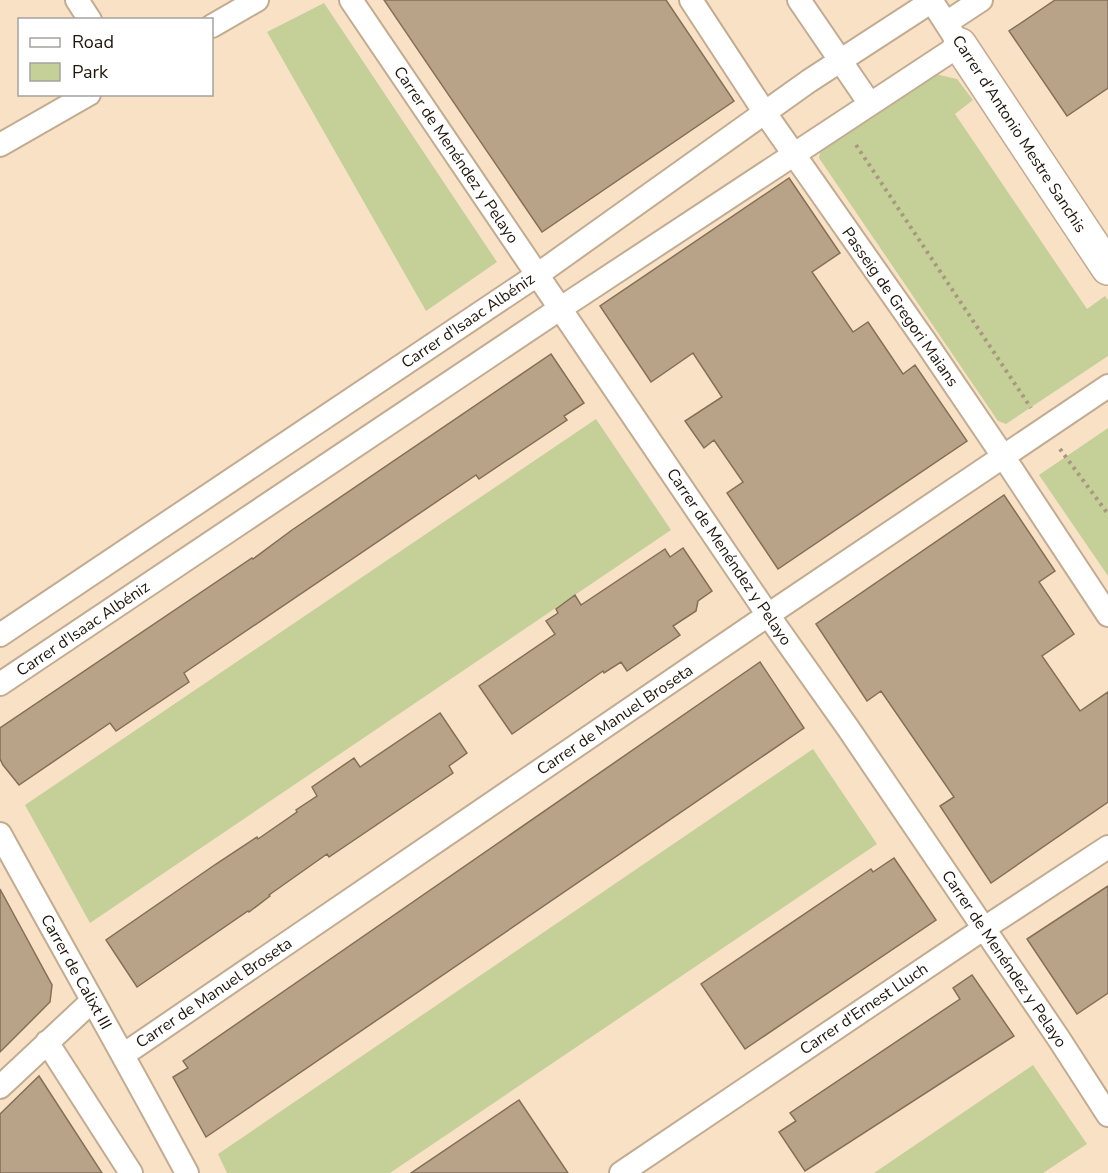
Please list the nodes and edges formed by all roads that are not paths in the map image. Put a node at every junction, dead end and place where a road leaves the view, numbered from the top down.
1 (77, 0) edge
2 (257, 0) edge
3 (351, 0) edge
4 (691, 0) edge
5 (799, 0) edge
6 (932, 0) edge
7 (981, 0) edge
8 (89, 18) edge
9 (213, 25) edge
10 (953, 34) junction
11 (840, 61) junction
12 (86, 96) edge
13 (870, 104) junction
14 (765, 113) junction
15 (0, 145) edge
16 (794, 154) junction
17 (1108, 268) edge
18 (537, 275) junction
19 (561, 308) junction
20 (1108, 386) edge
21 (1003, 456) junction
22 (768, 615) junction
23 (1108, 615) edge
24 (0, 635) edge
25 (0, 684) edge
26 (0, 834) edge
27 (1108, 847) edge
28 (984, 929) junction
29 (92, 1000) junction
30 (47, 1042) junction
31 (123, 1055) junction
32 (0, 1087) edge
33 (1108, 1115) edge
34 (131, 1173) edge
35 (187, 1173) edge
36 (621, 1173) edge

1 - 8 street
2 - 9 street
3 - 18 street, Carrer de Menéndez y Pelayo
4 - 14 street, Passeig de Gregori Maians
5 - 11 street
6 - 10 street, Carrer d'Antonio Mestre Sanchis
6 - 11 street, Carrer d'Isaac Albéniz
7 - 10 street
10 - 13 street, Carrer d'Isaac Albéniz
10 - 17 street, Carrer d'Antonio Mestre Sanchis
11 - 13 street
11 - 14 street, Carrer d'Isaac Albéniz
12 - 15 street
13 - 16 street, Carrer d'Isaac Albéniz
14 - 16 street, Passeig de Gregori Maians
14 - 18 street, Carrer d'Isaac Albéniz
16 - 19 street, Carrer d'Isaac Albéniz
16 - 21 street, Passeig de Gregori Maians
18 - 19 street, Carrer de Menéndez y Pelayo
18 - 24 street, Carrer d'Isaac Albéniz
19 - 22 street, Carrer de Menéndez y Pelayo
19 - 25 street, Carrer d'Isaac Albéniz
20 - 21 street, Carrer de Manuel Broseta
21 - 22 street, Carrer de Manuel Broseta
21 - 23 street, Passeig de Gregori Maians
22 - 28 street, Carrer de Menéndez y Pelayo
22 - 31 street, Carrer de Manuel Broseta
26 - 29 street, Carrer de Calixt III
27 - 28 street, Carrer d'Ernest Lluch
28 - 33 street, Carrer de Menéndez y Pelayo
28 - 36 street, Carrer d'Ernest Lluch
29 - 30 street
29 - 31 street, Carrer de Calixt III
30 - 32 street
30 - 34 street
31 - 35 street, Carrer de Calixt III

